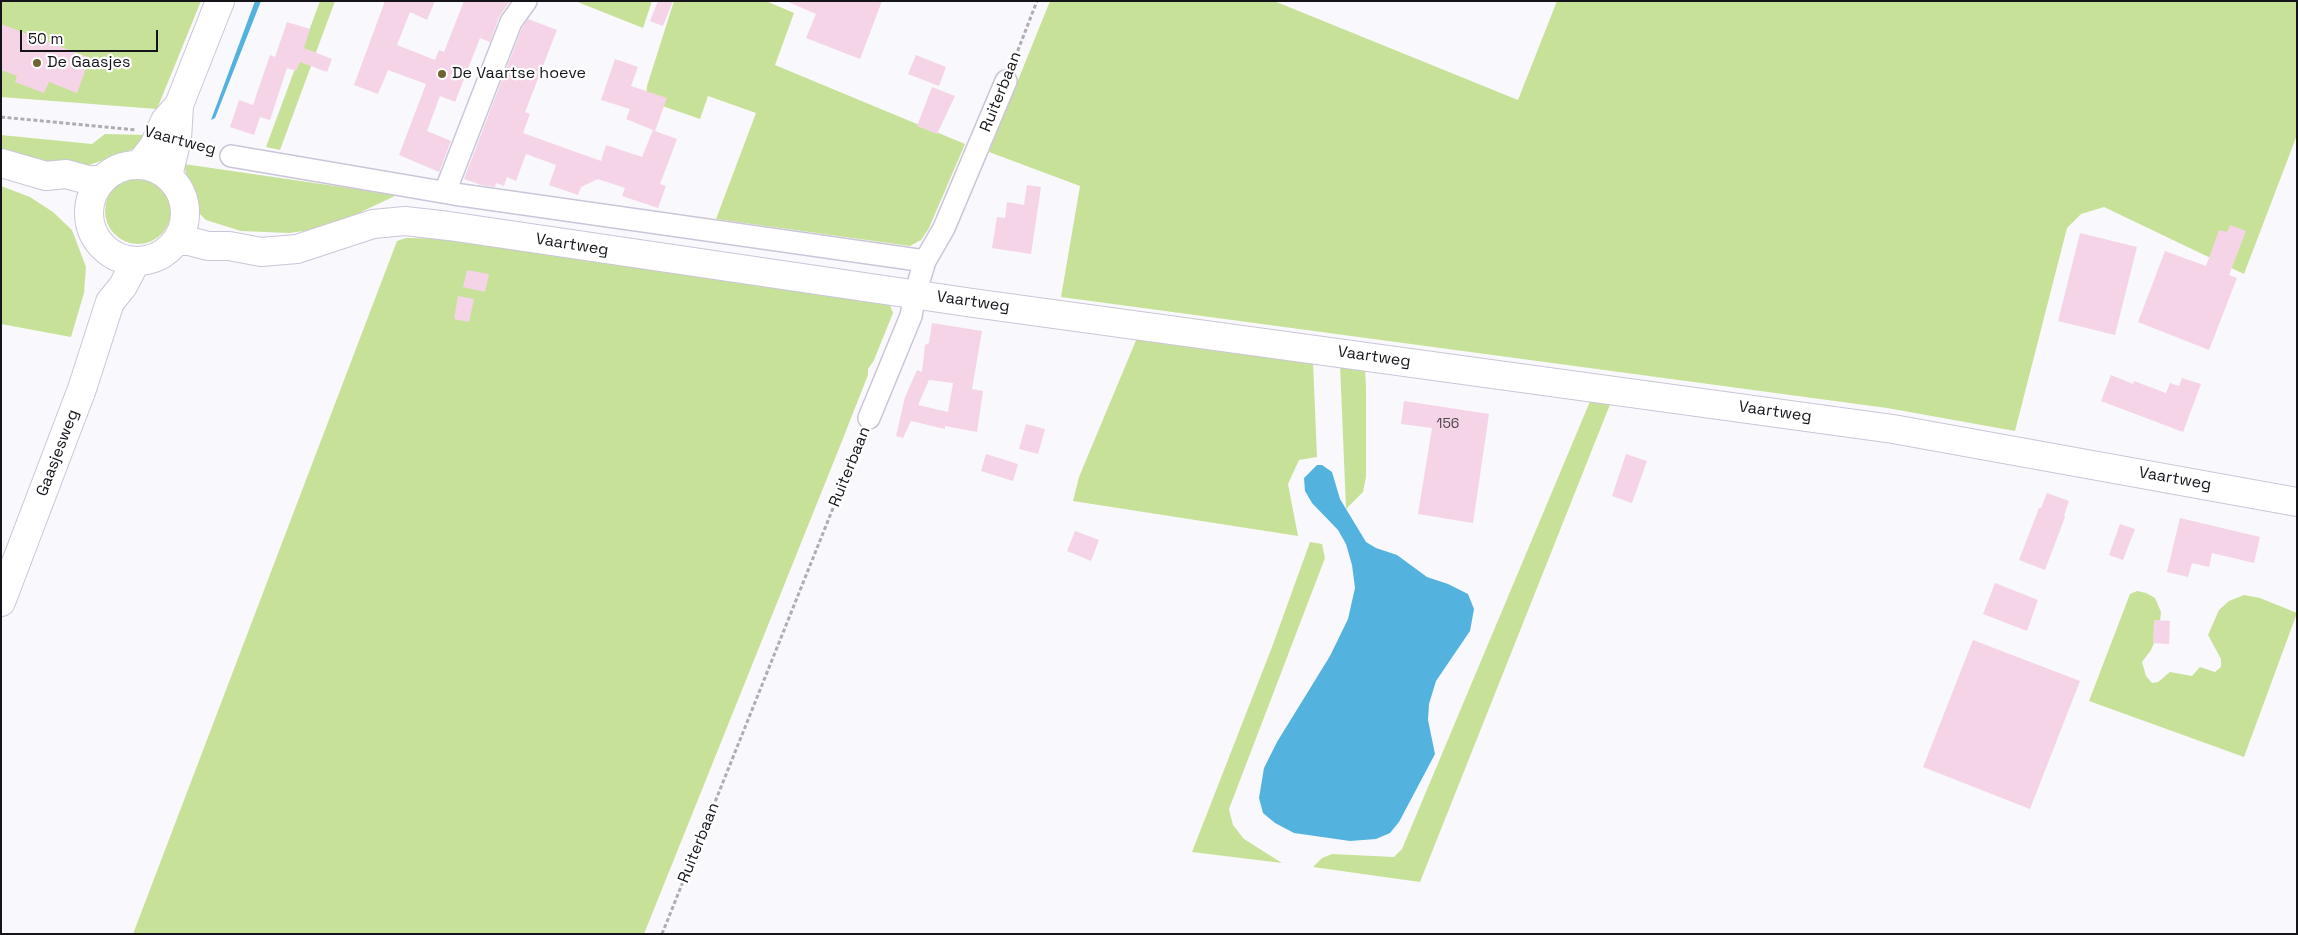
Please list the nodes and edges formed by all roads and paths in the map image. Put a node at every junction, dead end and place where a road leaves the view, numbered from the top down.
1 (220, 1) edge
2 (526, 1) edge
3 (1038, 1) edge
4 (1006, 81) joint
5 (1, 117) edge
6 (169, 136) junction
7 (231, 156) joint
8 (1, 163) edge
9 (139, 165) junction
10 (46, 176) junction
11 (168, 176) junction
12 (102, 180) junction
13 (449, 193) junction
14 (90, 206) junction
15 (185, 214) junction
16 (449, 226) junction
17 (176, 241) junction
18 (229, 246) junction
19 (109, 252) junction
20 (136, 261) junction
21 (925, 261) junction
22 (915, 294) junction
23 (110, 302) junction
24 (869, 418) joint
25 (2297, 502) edge
26 (1, 602) edge
27 (662, 934) edge

1 - 6 street
2 - 13 street
3 - 4 path, Ruiterbaan
4 - 21 street, Ruiterbaan
5 - 6 path, Vaartweg
6 - 7 path, Vaartweg
6 - 9 street
6 - 11 street
7 - 13 street, Vaartweg
8 - 10 street
9 - 11 street
9 - 12 street
10 - 12 street
10 - 14 street
11 - 15 street
12 - 14 street
13 - 16 street
13 - 21 street, Vaartweg
14 - 19 street
15 - 17 street
15 - 18 street
16 - 18 street, Vaartweg
16 - 22 street, Vaartweg
17 - 18 street, Vaartweg
17 - 20 street
19 - 20 street
19 - 23 street, Gaasjesweg
20 - 23 street, Gaasjesweg
21 - 22 street, Ruiterbaan
22 - 24 street, Ruiterbaan
22 - 25 street, Vaartweg
23 - 26 street, Gaasjesweg
24 - 27 path, Ruiterbaan

